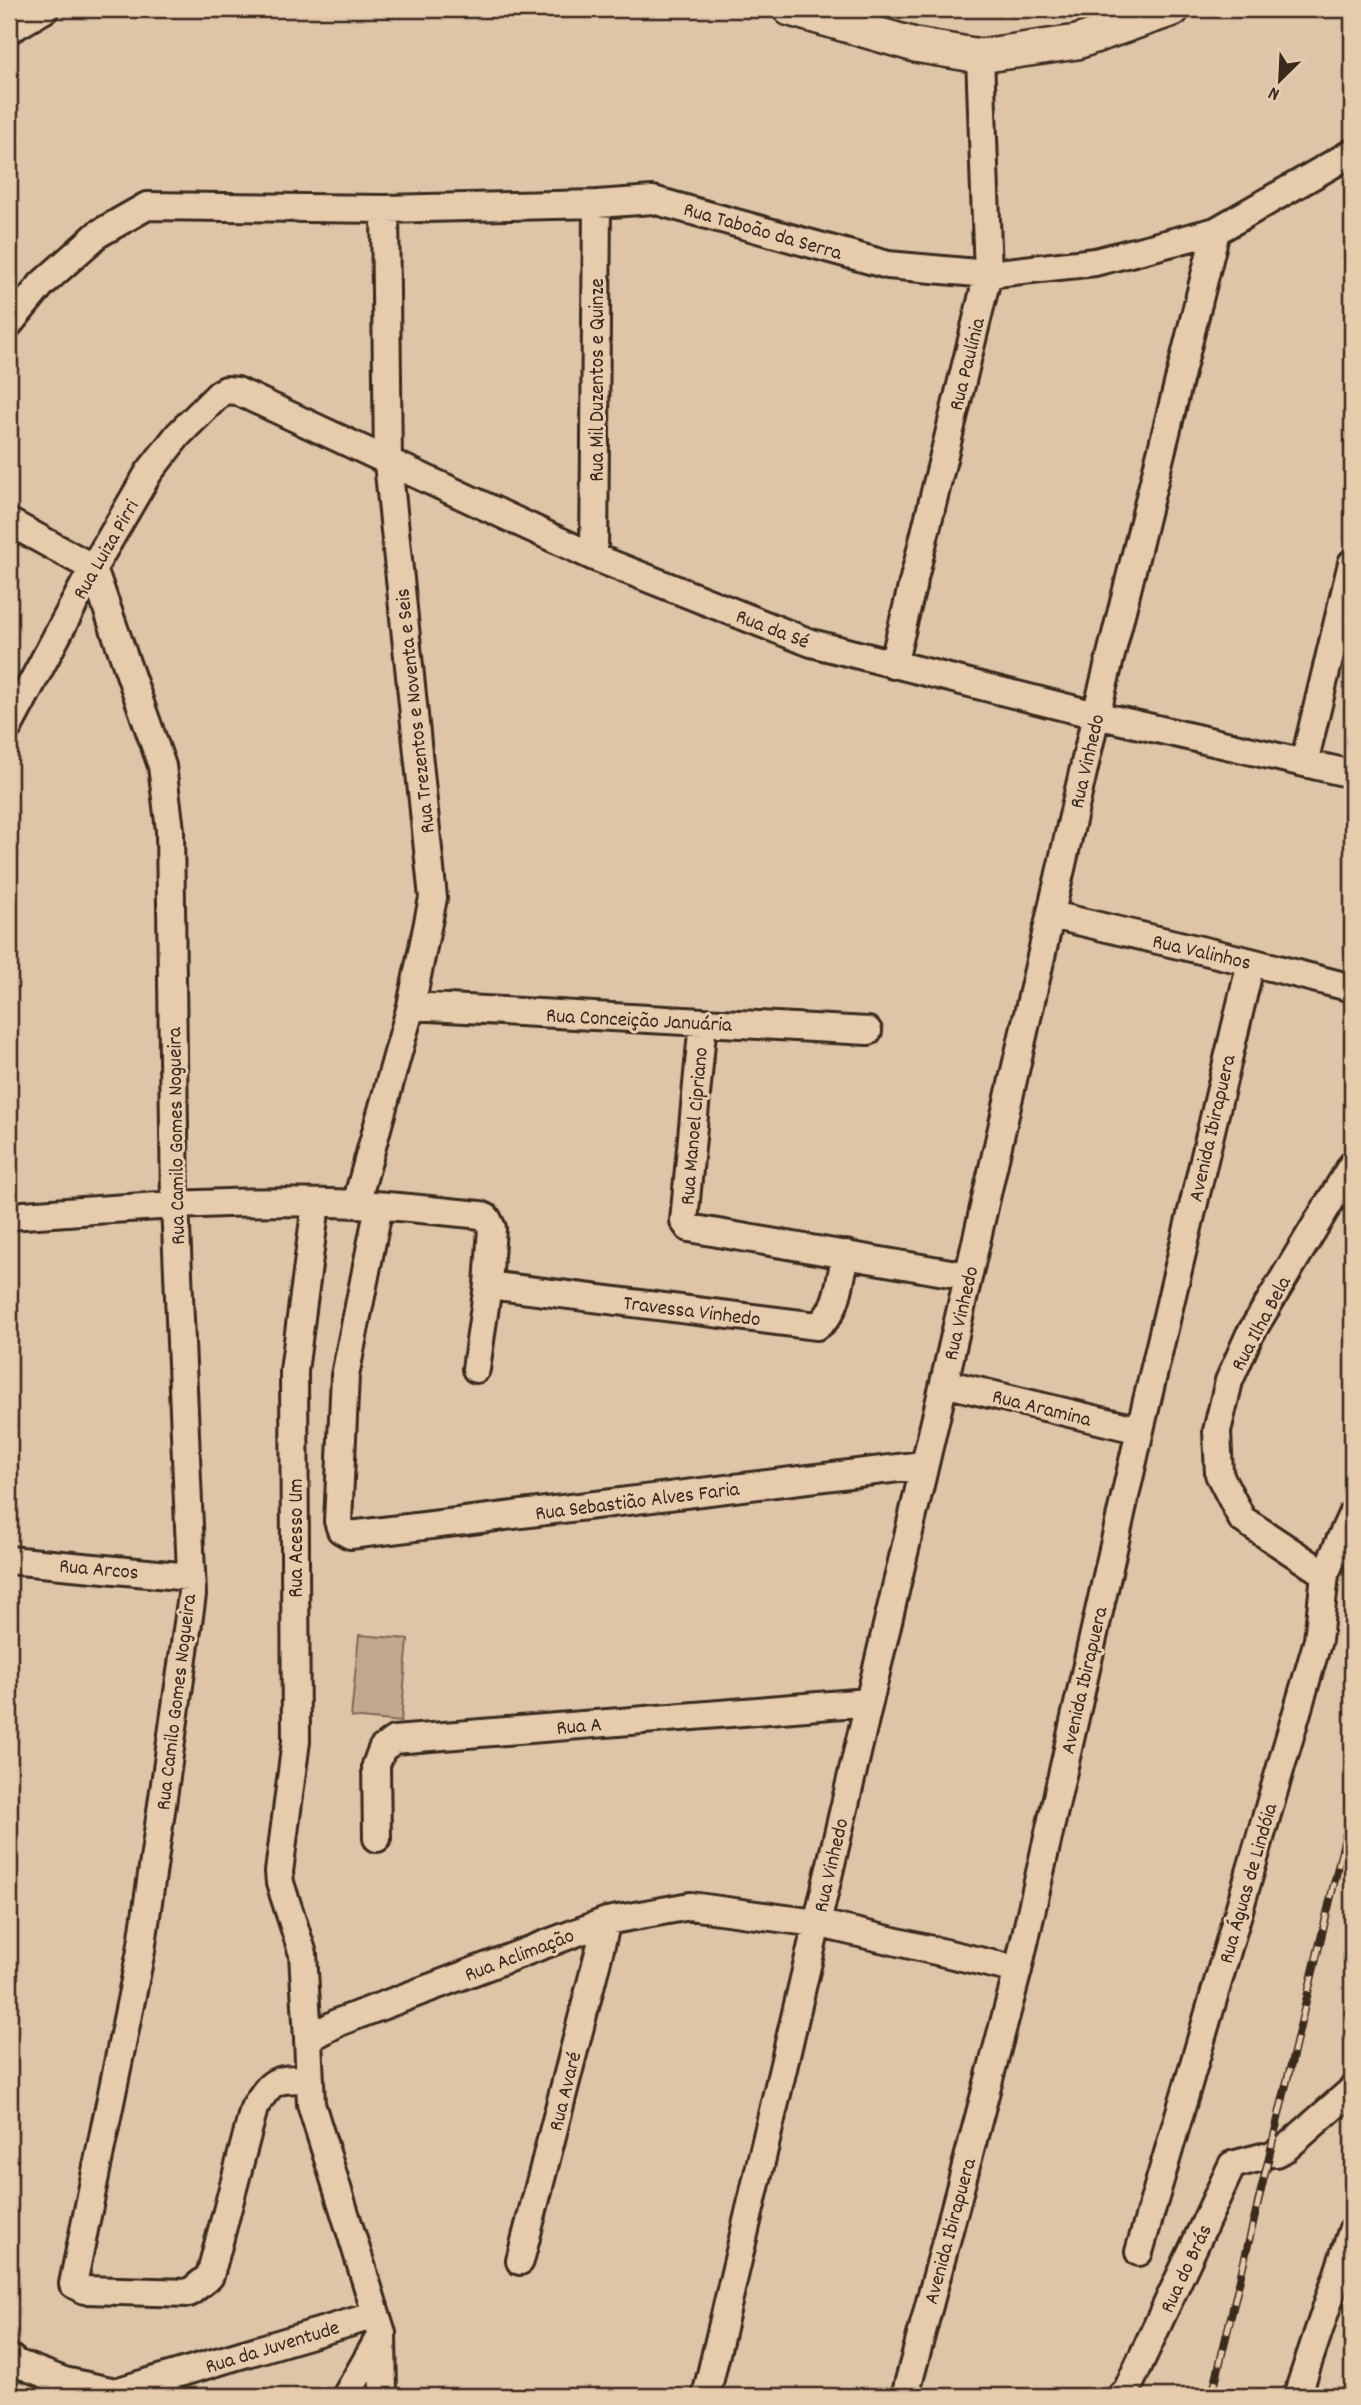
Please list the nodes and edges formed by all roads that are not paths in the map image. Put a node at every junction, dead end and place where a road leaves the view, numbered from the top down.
1 (45, 9) edge
2 (790, 9) edge
3 (1173, 9) edge
4 (9, 30) edge
5 (980, 56) junction
6 (1352, 153) edge
7 (597, 204) junction
8 (385, 209) junction
9 (1216, 231) junction
10 (988, 274) junction
11 (9, 324) edge
12 (226, 390) joint
13 (388, 463) junction
14 (9, 522) edge
15 (594, 557) junction
16 (1352, 563) edge
17 (93, 568) junction
18 (893, 665) junction
19 (1097, 715) junction
20 (9, 726) edge
21 (1304, 763) junction
22 (1352, 774) edge
23 (1052, 915) junction
24 (1251, 962) junction
25 (1352, 988) edge
26 (411, 1006) junction
27 (703, 1022) junction
28 (867, 1031) dead end
29 (1352, 1164) edge
30 (175, 1204) junction
31 (316, 1204) junction
32 (368, 1205) junction
33 (9, 1216) edge
34 (846, 1254) junction
35 (968, 1276) junction
36 (488, 1285) junction
37 (476, 1369) dead end
38 (944, 1383) junction
39 (1140, 1430) junction
40 (923, 1465) junction
41 (1352, 1514) edge
42 (350, 1535) joint
43 (9, 1560) edge
44 (1325, 1574) junction
45 (190, 1577) junction
46 (868, 1702) junction
47 (377, 1838) dead end
48 (607, 1921) junction
49 (816, 1923) junction
50 (1018, 1970) junction
51 (308, 2039) junction
52 (310, 2079) junction
53 (1352, 2090) edge
54 (1352, 2231) edge
55 (1139, 2252) dead end
56 (520, 2261) dead end
57 (379, 2324) junction
58 (9, 2357) edge
59 (346, 2396) edge
60 (383, 2396) edge
61 (706, 2396) edge
62 (905, 2396) edge
63 (1121, 2396) edge
64 (1297, 2396) edge

1 - 4 street
2 - 5 main road
3 - 5 main road
5 - 10 street, Rua Paulínia
6 - 9 street, Rua Taboão da Serra
7 - 8 street, Rua Taboão da Serra
7 - 10 street, Rua Taboão da Serra
7 - 15 street, Rua Mil Duzentos e Quinze
8 - 11 street, Rua Taboão da Serra
8 - 13 street, Rua Trezentos e Noventa e Seis
9 - 10 street, Rua Taboão da Serra
9 - 19 street, Rua Vinhedo
10 - 18 street, Rua Paulínia
12 - 13 street, Rua da Sé
12 - 17 street, Rua Luiza Pirri
13 - 15 street, Rua da Sé
13 - 26 street, Rua Trezentos e Noventa e Seis
14 - 17 street
15 - 18 street, Rua da Sé
16 - 21 street
17 - 20 street, Rua Luiza Pirri
17 - 30 street, Rua Camilo Gomes Nogueira
18 - 19 street, Rua da Sé
19 - 21 street, Rua da Sé
19 - 23 street, Rua Vinhedo
21 - 22 street, Rua da Sé
23 - 24 street, Rua Valinhos
23 - 35 street, Rua Vinhedo
24 - 25 street, Rua Valinhos
24 - 39 street, Avenida Ibirapuera
26 - 27 street, Rua Conceição Januária
26 - 32 street, Rua Trezentos e Noventa e Seis
27 - 28 street, Rua Conceição Januária
27 - 34 street, Rua Manoel Cipriano
29 - 44 street, Rua Ilha Bela
30 - 31 street
30 - 33 street
30 - 45 street, Rua Camilo Gomes Nogueira
31 - 32 street
31 - 51 street, Rua Acesso Um
32 - 36 street
32 - 42 street, Rua Trezentos e Noventa e Seis
34 - 35 street
34 - 36 street, Travessa Vinhedo
35 - 38 street, Rua Vinhedo
36 - 37 street
38 - 39 street, Rua Aramina
38 - 40 street, Rua Vinhedo
39 - 50 street, Avenida Ibirapuera
40 - 42 street, Rua Sebastião Alves Faria
40 - 46 street, Rua Vinhedo
41 - 44 street, Rua Águas de Lindóia
43 - 45 street, Rua Arcos
44 - 55 street, Rua Águas de Lindóia
45 - 52 street, Rua Camilo Gomes Nogueira
46 - 47 street, Rua A
46 - 49 street, Rua Vinhedo
48 - 49 street, Rua Aclimação
48 - 51 street, Rua Aclimação
48 - 56 street, Rua Avaré
49 - 50 street, Rua Aclimação
49 - 61 street, Rua Vinhedo
50 - 62 street, Avenida Ibirapuera
51 - 52 street
52 - 57 street
53 - 63 street, Rua do Brás
54 - 64 street
57 - 58 street, Rua da Juventude
57 - 59 street
57 - 60 street

